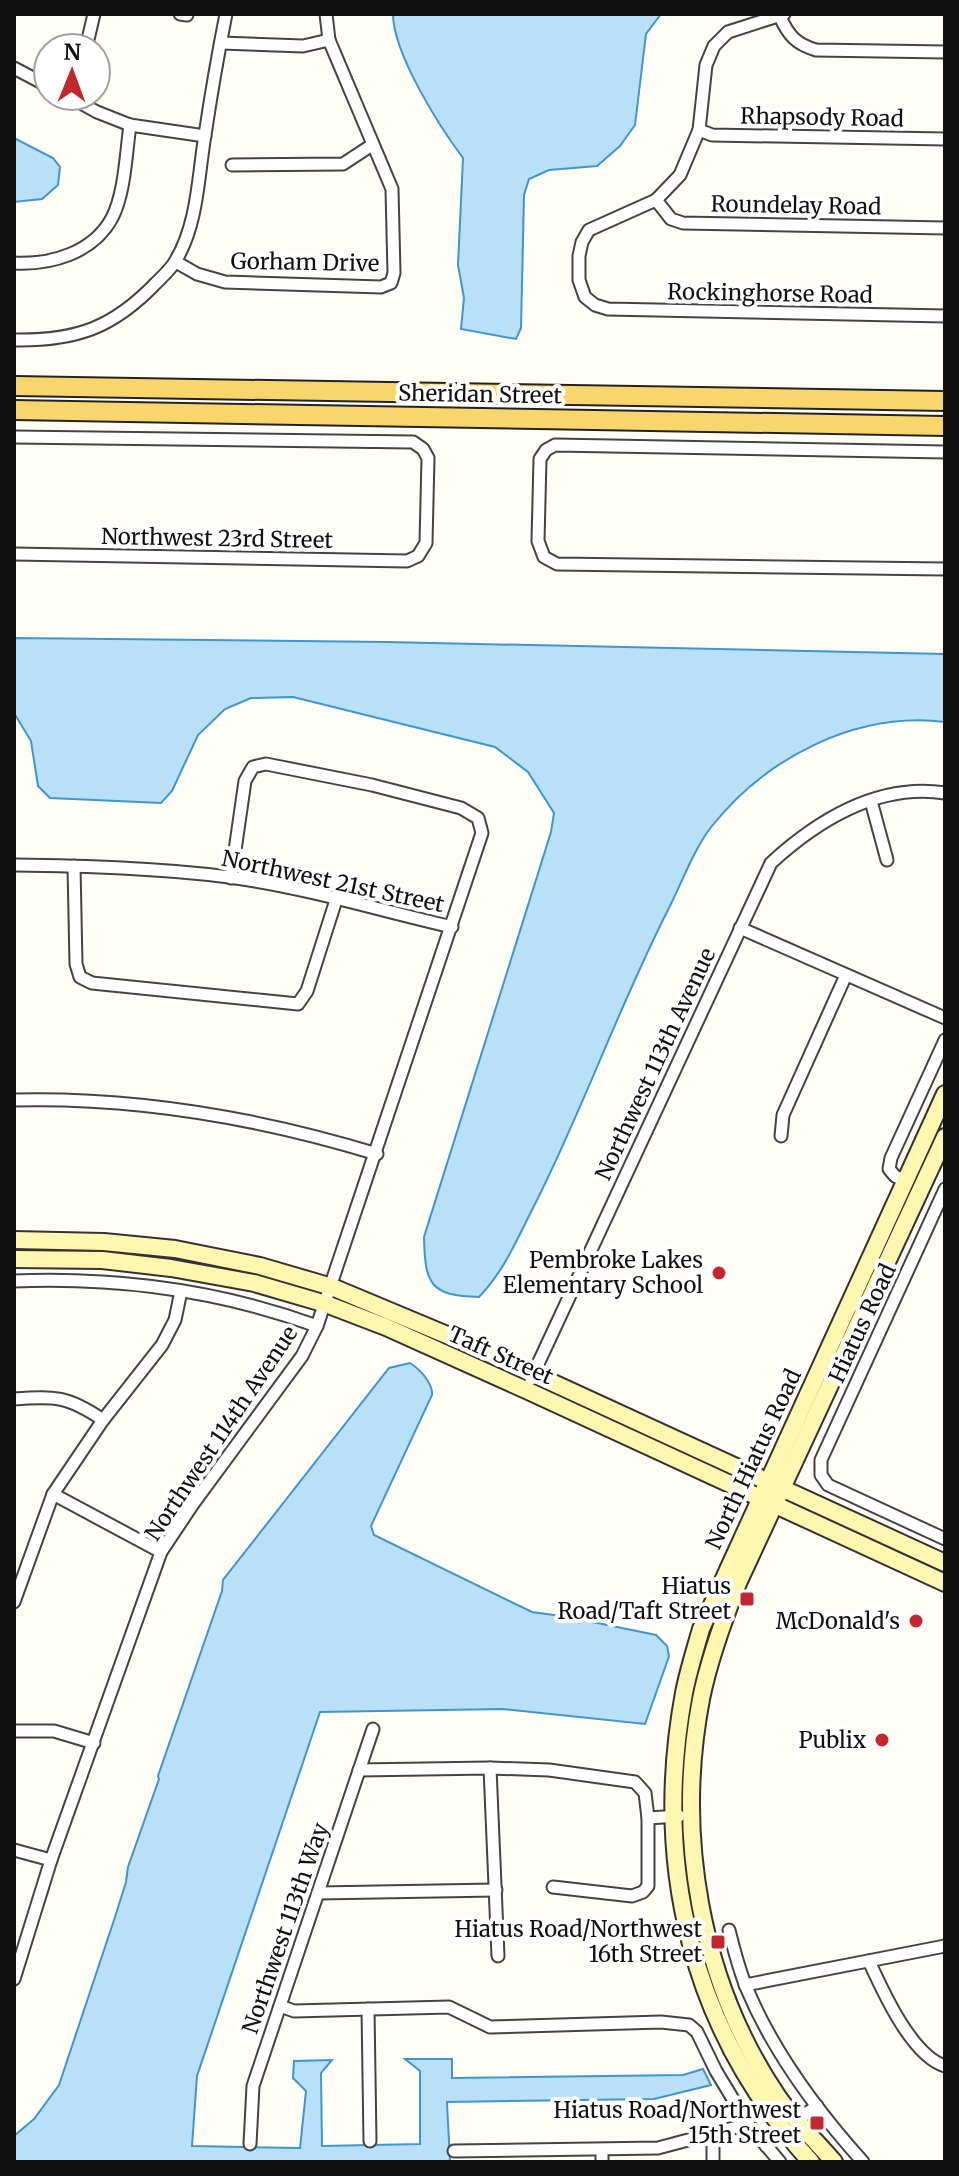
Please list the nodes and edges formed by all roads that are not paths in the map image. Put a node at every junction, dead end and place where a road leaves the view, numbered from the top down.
1 (180, 14) edge
2 (226, 14) edge
3 (326, 14) edge
4 (187, 15) edge
5 (782, 16) edge
6 (329, 40) junction
7 (221, 43) junction
8 (945, 52) edge
9 (14, 68) edge
10 (32, 78) edge
11 (97, 112) edge
12 (130, 125) junction
13 (699, 130) junction
14 (205, 136) junction
15 (945, 139) edge
16 (372, 145) junction
17 (232, 165) dead end
18 (656, 200) junction
19 (945, 228) edge
20 (176, 262) junction
21 (14, 263) edge
22 (945, 316) edge
23 (14, 340) edge
24 (14, 386) edge
25 (945, 401) edge
26 (14, 410) edge
27 (945, 426) edge
28 (14, 437) edge
29 (945, 452) edge
30 (14, 554) edge
31 (945, 569) edge
32 (945, 793) edge
33 (871, 801) junction
34 (887, 860) dead end
35 (14, 865) edge
36 (74, 866) junction
37 (231, 878) junction
38 (336, 900) junction
39 (452, 927) junction
40 (740, 928) junction
41 (846, 975) junction
42 (945, 1018) edge
43 (945, 1040) edge
44 (945, 1094) edge
45 (14, 1100) edge
46 (781, 1136) dead end
47 (945, 1137) edge
48 (377, 1154) junction
49 (905, 1181) junction
50 (945, 1189) edge
51 (14, 1240) edge
52 (104, 1242) junction
53 (14, 1259) edge
54 (102, 1260) junction
55 (14, 1281) edge
56 (332, 1287) junction
57 (181, 1291) junction
58 (326, 1304) junction
59 (317, 1326) junction
60 (534, 1374) junction
61 (816, 1374) junction
62 (832, 1381) junction
63 (526, 1390) junction
64 (14, 1399) edge
65 (605, 1407) junction
66 (103, 1420) junction
67 (598, 1424) junction
68 (771, 1493) junction
69 (53, 1494) junction
70 (945, 1539) edge
71 (161, 1552) junction
72 (922, 1553) junction
73 (945, 1563) edge
74 (914, 1569) junction
75 (945, 1583) edge
76 (14, 1602) edge
77 (373, 1729) dead end
78 (14, 1731) edge
79 (94, 1743) junction
80 (490, 1768) junction
81 (359, 1770) junction
82 (691, 1813) junction
83 (673, 1817) junction
84 (648, 1818) junction
85 (14, 1850) edge
86 (51, 1860) junction
87 (553, 1887) dead end
88 (496, 1890) junction
89 (318, 1893) junction
90 (729, 1930) dead end
91 (945, 1946) edge
92 (498, 1956) dead end
93 (869, 1961) junction
94 (14, 1979) edge
95 (745, 1985) junction
96 (280, 2006) junction
97 (368, 2009) junction
98 (945, 2066) edge
99 (817, 2106) junction
100 (748, 2124) junction
101 (791, 2126) junction
102 (713, 2135) junction
103 (370, 2141) dead end
104 (250, 2144) dead end
105 (766, 2146) junction
106 (454, 2151) dead end
107 (602, 2156) edge
108 (489, 2157) edge
109 (713, 2162) edge
110 (780, 2162) edge
111 (811, 2162) edge
112 (834, 2162) edge
113 (863, 2162) edge

1 - 4 street
2 - 7 street
3 - 6 street
5 - 8 street
5 - 13 street
6 - 7 street
6 - 16 street
7 - 14 street
9 - 10 street
11 - 12 street
12 - 14 street
12 - 21 street
13 - 15 street, Rhapsody Road
13 - 18 street
14 - 20 street
16 - 17 street
16 - 20 street, Gorham Drive
18 - 19 street, Roundelay Road
18 - 22 street, Rockinghorse Road
20 - 23 street
24 - 25 main road, Sheridan Street
26 - 27 main road, Sheridan Street
28 - 30 street, Northwest 23rd Street
29 - 31 street
32 - 33 street, Northwest 113th Avenue
33 - 34 street
33 - 40 street, Northwest 113th Avenue
35 - 36 street, Northwest 21st Street
36 - 37 street, Northwest 21st Street
36 - 38 street
37 - 38 street, Northwest 21st Street
37 - 39 street, Northwest 114th Avenue
38 - 39 street, Northwest 21st Street
39 - 48 street, Northwest 114th Avenue
40 - 41 street
40 - 60 street, Northwest 113th Avenue
41 - 42 street
41 - 46 street
43 - 49 street
44 - 49 main road, North Hiatus Road
45 - 48 street
47 - 62 main road, North Hiatus Road
48 - 56 street, Northwest 114th Avenue
49 - 61 main road, North Hiatus Road
50 - 70 street, Hiatus Road
51 - 52 main road, Taft Street
52 - 54 main road
52 - 56 main road, Taft Street
53 - 54 main road, Taft Street
54 - 58 main road, Taft Street
55 - 57 street
56 - 58 street, Northwest 114th Avenue
56 - 60 main road, Taft Street
57 - 59 street
57 - 66 street
58 - 59 street, Northwest 114th Avenue
58 - 63 main road, Taft Street
59 - 71 street, Northwest 114th Avenue
60 - 63 street, Northwest 113th Avenue
60 - 65 main road, Taft Street
61 - 62 main road
61 - 68 main road, North Hiatus Road
62 - 68 main road, North Hiatus Road
63 - 67 main road, Taft Street
64 - 66 street
65 - 67 main road
65 - 68 main road, Taft Street
66 - 69 street
67 - 68 main road, Taft Street
68 - 72 main road, Taft Street
68 - 74 main road, Taft Street
68 - 82 main road, North Hiatus Road
68 - 83 main road, North Hiatus Road
69 - 71 street
69 - 76 street
71 - 79 street, Northwest 114th Avenue
72 - 73 main road, Taft Street
72 - 74 main road
74 - 75 main road, Taft Street
77 - 81 street, Northwest 113th Way
78 - 79 street
79 - 86 street, Northwest 114th Avenue
80 - 81 street
80 - 84 street
80 - 88 street
81 - 89 street, Northwest 113th Way
82 - 83 street
82 - 101 main road, North Hiatus Road
83 - 84 street
83 - 101 main road, North Hiatus Road
84 - 87 street
85 - 86 street
86 - 94 street, Northwest 114th Avenue
88 - 89 street
88 - 92 street
89 - 96 street, Northwest 113th Way
90 - 95 street
91 - 93 street
93 - 95 street
93 - 98 street
95 - 99 street
96 - 97 street
96 - 104 street, Northwest 113th Way
97 - 100 street
97 - 103 street
99 - 101 street
99 - 113 street
100 - 102 street
100 - 105 street
101 - 105 street
101 - 111 main road, North Hiatus Road
101 - 112 main road, North Hiatus Road
102 - 107 street
102 - 109 street
105 - 110 street
106 - 108 street
107 - 108 street

